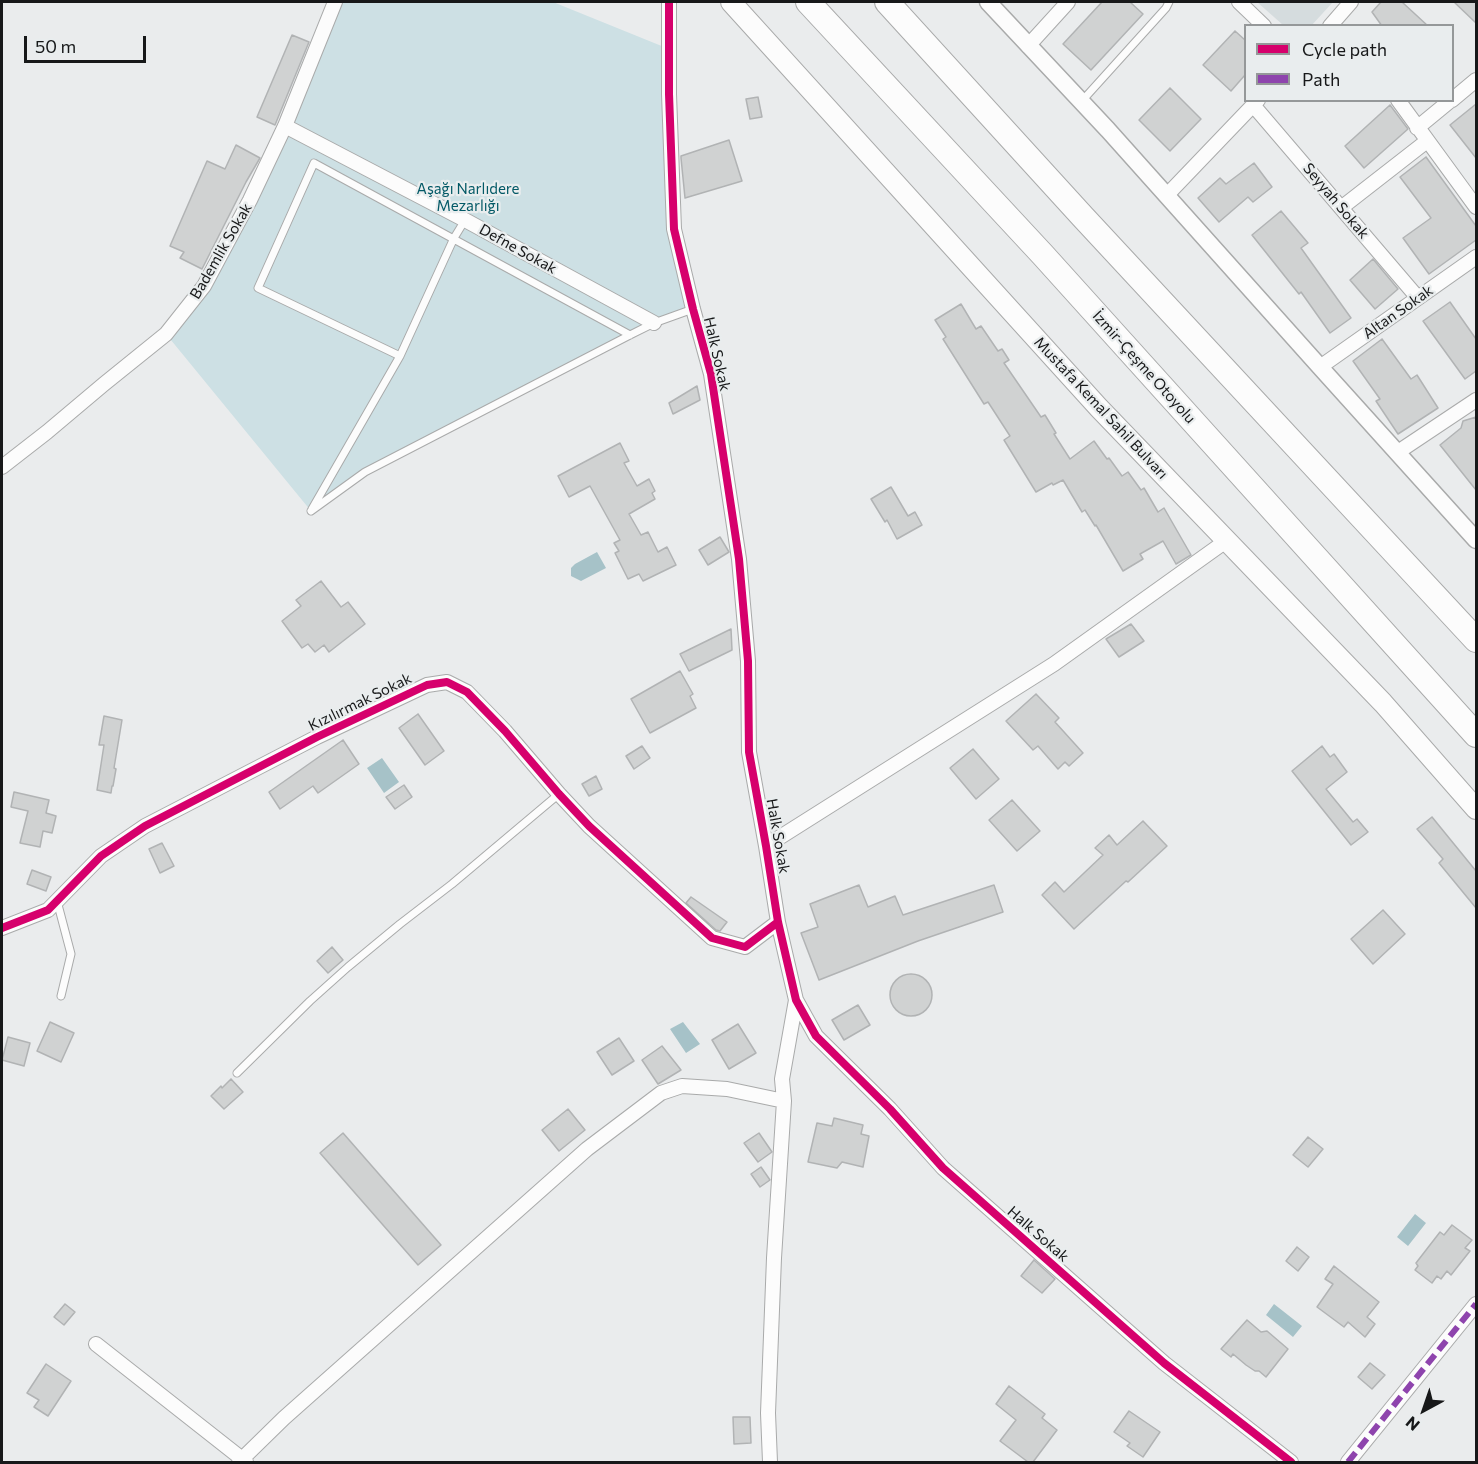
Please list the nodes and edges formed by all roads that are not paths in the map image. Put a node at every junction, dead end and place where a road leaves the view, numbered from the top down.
1 (335, 2) edge
2 (669, 2) edge
3 (731, 2) edge
4 (808, 2) edge
5 (887, 2) edge
6 (988, 2) edge
7 (1068, 2) edge
8 (1169, 2) edge
9 (1239, 2) edge
10 (1351, 2) edge
11 (1338, 22) edge
12 (1262, 24) edge
13 (1028, 46) junction
14 (1476, 80) edge
15 (1454, 98) edge
16 (1081, 102) junction
17 (1399, 102) edge
18 (1450, 102) edge
19 (1255, 103) edge
20 (285, 126) junction
21 (1417, 128) junction
22 (1427, 141) junction
23 (1167, 195) junction
24 (1476, 207) edge
25 (1341, 208) junction
26 (465, 220) junction
27 (454, 238) junction
28 (1476, 257) edge
29 (1418, 298) junction
30 (693, 309) junction
31 (654, 323) junction
32 (630, 335) junction
33 (400, 356) junction
34 (1320, 367) junction
35 (1476, 400) edge
36 (1398, 452) junction
37 (2, 467) edge
38 (1473, 529) edge
39 (1226, 541) junction
40 (1476, 640) edge
41 (1476, 735) edge
42 (559, 794) junction
43 (1476, 809) edge
44 (766, 846) junction
45 (57, 901) junction
46 (778, 922) junction
47 (2, 927) edge
48 (61, 996) dead end
49 (796, 1000) junction
50 (237, 1073) dead end
51 (784, 1101) junction
52 (1476, 1304) edge
53 (96, 1344) dead end
54 (242, 1462) edge
55 (770, 1462) edge
56 (1291, 1462) edge
57 (1348, 1462) edge

1 - 20 street, Bademlik Sokak
2 - 30 street, Halk Sokak
3 - 39 main road, Mustafa Kemal Sahil Bulvarı
4 - 41 highway, İzmir-Çeşme Otoyolu
5 - 40 highway
6 - 13 street
7 - 13 street
8 - 16 lane
9 - 12 street
10 - 11 street
13 - 16 street
14 - 15 street
16 - 23 street
17 - 21 street
18 - 21 street
19 - 23 street
19 - 25 street, Seyyah Sokak
20 - 26 street, Defne Sokak
20 - 37 street, Bademlik Sokak
21 - 22 street
22 - 24 street
22 - 25 street
23 - 34 street
25 - 29 street, Seyyah Sokak
26 - 27 lane
26 - 31 street, Defne Sokak
27 - 32 lane
27 - 33 lane
27 - 33 lane
28 - 29 street, Altan Sokak
29 - 34 street, Altan Sokak
30 - 31 lane
30 - 44 street, Halk Sokak
31 - 32 lane
32 - 33 lane
34 - 36 street
35 - 36 street
36 - 38 street
39 - 43 main road, Mustafa Kemal Sahil Bulvarı
39 - 44 street
42 - 45 street, Kızılırmak Sokak
42 - 46 street, Kızılırmak Sokak
42 - 50 lane
44 - 46 street, Halk Sokak
45 - 47 street, Kızılırmak Sokak
45 - 48 lane
46 - 49 street, Halk Sokak
49 - 51 street
49 - 56 street, Halk Sokak
51 - 54 street
51 - 55 street
52 - 57 street
53 - 54 street

